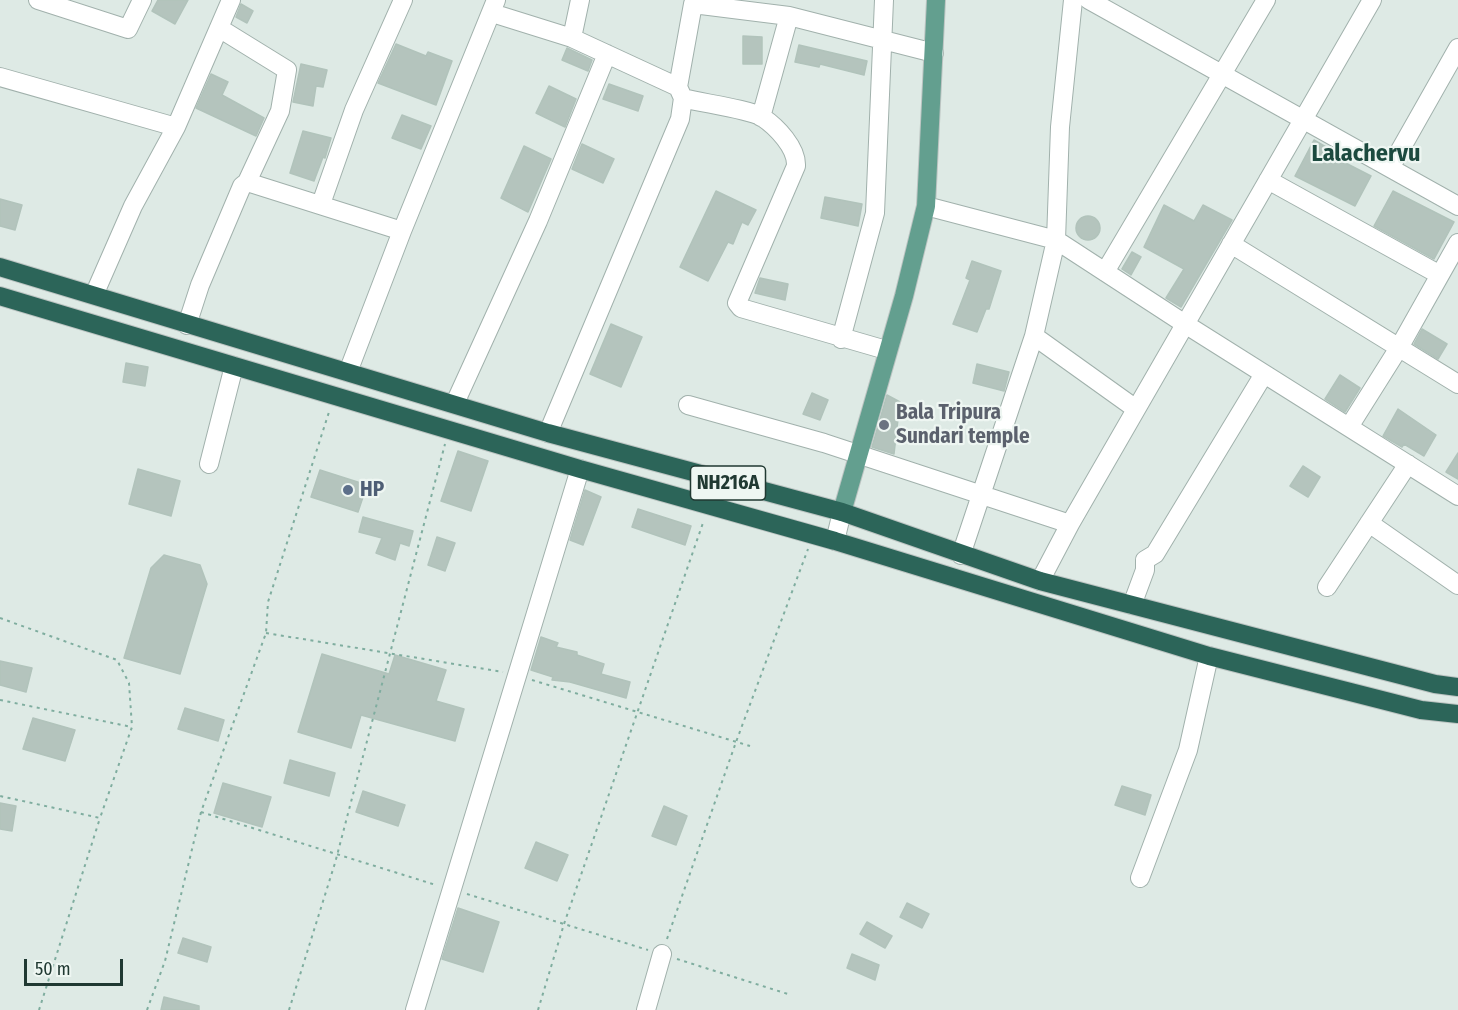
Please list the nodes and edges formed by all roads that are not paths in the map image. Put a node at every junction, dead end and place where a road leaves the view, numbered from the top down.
1 (38, 0) edge
2 (142, 0) edge
3 (231, 0) edge
4 (403, 0) edge
5 (580, 0) edge
6 (884, 0) edge
7 (936, 0) edge
8 (1073, 0) edge
9 (1089, 0) edge
10 (1372, 0) edge
11 (1263, 1) edge
12 (494, 6) edge
13 (789, 16) junction
14 (219, 28) junction
15 (572, 38) junction
16 (883, 40) junction
17 (1458, 48) edge
18 (608, 54) junction
19 (934, 54) junction
20 (1223, 75) junction
21 (0, 77) edge
22 (681, 93) junction
23 (761, 117) junction
24 (1303, 120) junction
25 (176, 127) junction
26 (1390, 168) junction
27 (1268, 180) junction
28 (247, 182) junction
29 (321, 204) junction
30 (926, 206) junction
31 (1458, 206) edge
32 (402, 231) junction
33 (1056, 240) junction
34 (1458, 243) edge
35 (1231, 244) junction
36 (0, 267) edge
37 (1105, 272) junction
38 (1440, 276) junction
39 (94, 295) junction
40 (0, 296) edge
41 (1185, 324) junction
42 (187, 325) junction
43 (1034, 336) junction
44 (841, 339) junction
45 (1400, 346) junction
46 (886, 350) junction
47 (234, 366) junction
48 (348, 372) junction
49 (1264, 374) junction
50 (1458, 384) edge
51 (455, 403) junction
52 (688, 405) dead end
53 (1136, 409) junction
54 (1348, 427) junction
55 (548, 433) junction
56 (858, 454) junction
57 (209, 464) dead end
58 (1408, 464) junction
59 (580, 469) junction
60 (981, 495) junction
61 (1458, 496) edge
62 (842, 512) junction
63 (1369, 523) junction
64 (1070, 524) junction
65 (835, 541) junction
66 (961, 555) junction
67 (1040, 581) junction
68 (1458, 585) edge
69 (1327, 587) dead end
70 (1132, 605) junction
71 (1209, 656) junction
72 (1458, 687) edge
73 (1458, 714) edge
74 (1140, 878) dead end
75 (662, 954) road end
76 (415, 1010) edge
77 (646, 1010) edge

1 - 2 street
3 - 14 street
4 - 29 street
5 - 15 street
6 - 16 street
7 - 19 main road
8 - 33 street
9 - 20 street
10 - 24 street
11 - 20 street
12 - 15 street
12 - 32 street
13 - 16 street
13 - 22 street
13 - 23 street
14 - 25 street
14 - 28 street
15 - 18 street
16 - 19 street
16 - 44 street
17 - 26 street
18 - 22 street
18 - 51 street
19 - 30 main road
20 - 24 street
20 - 37 street
21 - 25 street
22 - 23 street
22 - 55 street
23 - 44 street
24 - 26 street
24 - 27 street
25 - 39 street
26 - 31 street
27 - 35 street
27 - 38 street
28 - 29 street
28 - 42 street
29 - 32 street
30 - 33 street
30 - 46 main road
32 - 48 street
33 - 37 street
33 - 43 street
34 - 38 street
35 - 41 street
35 - 45 street
36 - 39 highway, NH216A
37 - 41 street
38 - 45 street
39 - 42 highway, NH216A
40 - 47 highway, NH216A
41 - 49 street
41 - 53 street
42 - 48 highway, NH216A
43 - 53 street
43 - 60 street
44 - 46 street
45 - 50 street
45 - 54 street
46 - 56 main road
47 - 57 street
47 - 59 highway, NH216A
48 - 51 highway, NH216A
49 - 54 street
49 - 70 street
51 - 55 highway, NH216A
52 - 56 street
53 - 64 street
54 - 58 street
55 - 62 highway, NH216A
56 - 60 street
56 - 62 main road
58 - 61 street
58 - 63 street
59 - 65 highway, NH216A
59 - 76 street
60 - 64 street
60 - 66 street
62 - 65 street
62 - 66 highway, NH216A
63 - 68 street
63 - 69 street
64 - 67 street
65 - 71 highway, NH216A
66 - 67 highway, NH216A
67 - 70 highway, NH216A
70 - 72 highway, NH216A
71 - 73 highway, NH216A
71 - 74 street
75 - 77 street

